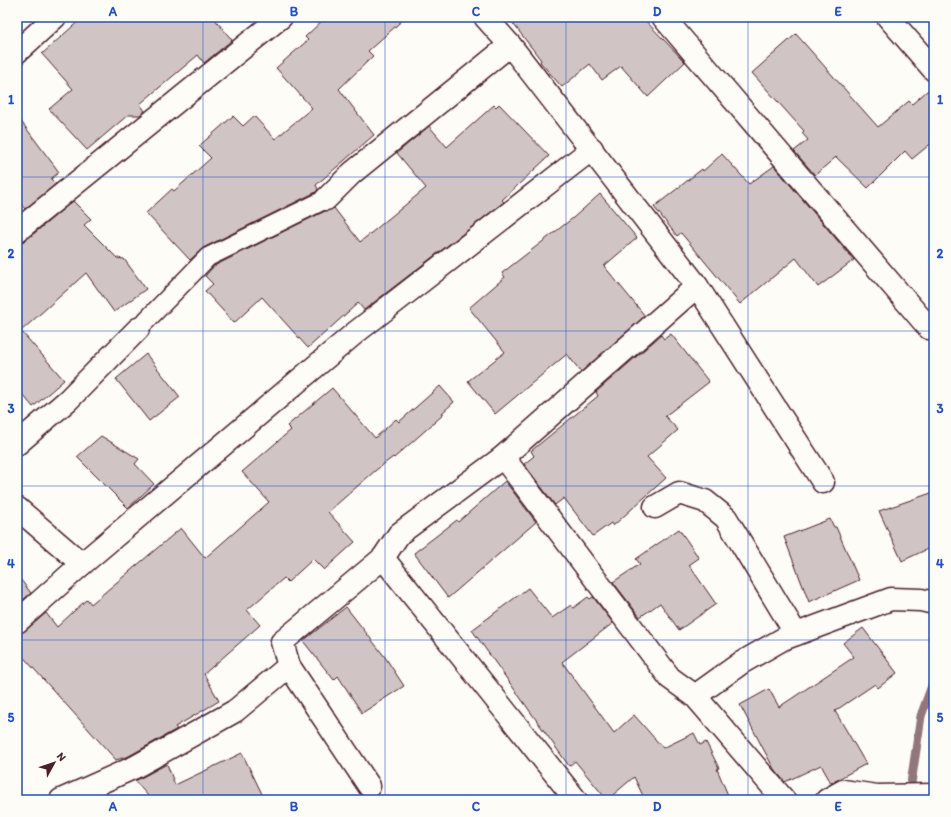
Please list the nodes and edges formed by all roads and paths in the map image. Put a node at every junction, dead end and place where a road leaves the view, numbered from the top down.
1 (55, 17) edge
2 (281, 17) edge
3 (485, 17) edge
4 (663, 17) edge
5 (888, 17) edge
6 (510, 45) junction
7 (17, 52) edge
8 (934, 70) edge
9 (592, 149) junction
10 (326, 199) joint
11 (17, 231) edge
12 (697, 286) junction
13 (930, 328) dead end
14 (138, 329) joint
15 (17, 444) edge
16 (503, 457) junction
17 (823, 482) dead end
18 (655, 507) dead end
19 (17, 508) edge
20 (383, 558) junction
21 (82, 564) junction
22 (934, 603) edge
23 (17, 622) edge
24 (796, 634) junction
25 (289, 666) junction
26 (695, 696) junction
27 (369, 786) dead end
28 (929, 796) edge
29 (863, 797) edge
30 (61, 800) edge
31 (576, 800) edge
32 (784, 800) edge
33 (827, 800) edge

1 - 7 street
2 - 11 street
3 - 6 street
4 - 13 street
5 - 8 street
6 - 9 street
6 - 10 street
9 - 12 street
9 - 21 street
10 - 14 lane
12 - 16 street
12 - 17 street
14 - 15 street
16 - 20 street
16 - 26 street
18 - 24 street
19 - 21 street
20 - 25 street
20 - 31 street
21 - 23 street
22 - 24 street
24 - 26 street
25 - 27 street
25 - 30 street
26 - 32 street
28 - 29 street
29 - 33 street

